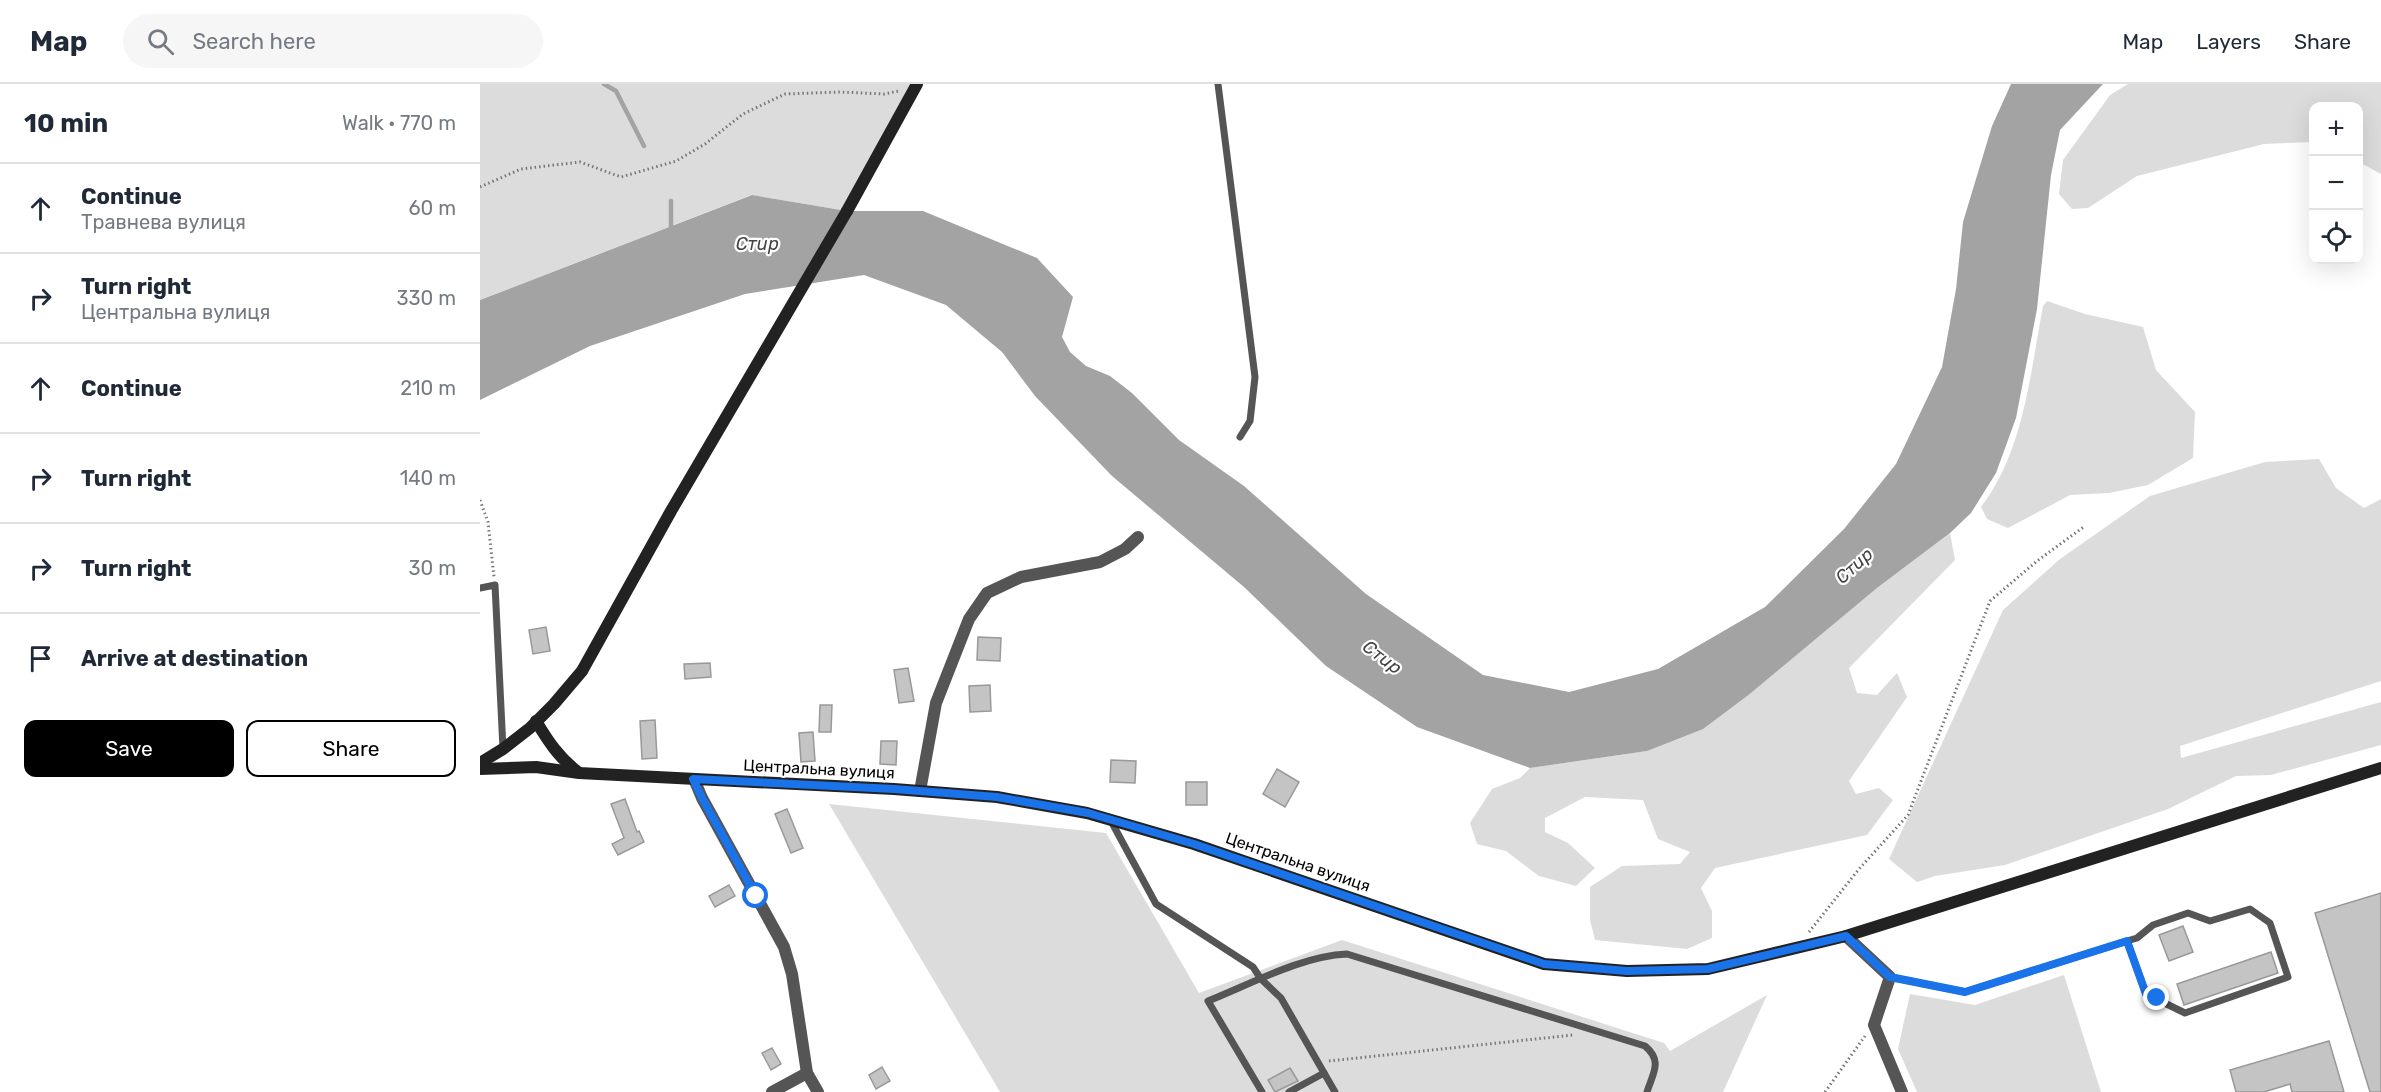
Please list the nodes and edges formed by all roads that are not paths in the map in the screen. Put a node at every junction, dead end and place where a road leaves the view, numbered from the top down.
1 (1218, 84) edge
2 (912, 86) edge
3 (1239, 436) dead end
4 (1137, 537) dead end
5 (480, 588) edge
6 (536, 721) junction
7 (503, 749) junction
8 (480, 764) edge
9 (2381, 768) edge
10 (480, 770) edge
11 (579, 773) junction
12 (693, 779) junction
13 (920, 791) junction
14 (1109, 819) junction
15 (1846, 936) junction
16 (2127, 941) junction
17 (1890, 977) junction
18 (1261, 979) junction
19 (1324, 1072) junction
20 (807, 1073) junction
21 (772, 1092) edge
22 (818, 1092) edge
23 (1262, 1092) edge
24 (1289, 1092) edge
25 (1335, 1092) edge
26 (1647, 1092) edge
27 (1902, 1092) edge

1 - 3 lane
2 - 6 street, bridge
4 - 13 street
5 - 7 lane
6 - 7 street
6 - 11 street
7 - 8 street
9 - 15 street, Центральна вулиця
10 - 11 street, Центральна вулиця
11 - 12 street, Центральна вулиця
12 - 13 street, Центральна вулиця
12 - 20 street
13 - 14 street, Центральна вулиця
14 - 15 street, Центральна вулиця
14 - 18 lane
15 - 17 street
16 - 16 lane
16 - 17 lane
17 - 27 street
18 - 19 lane
18 - 23 lane
18 - 26 lane
19 - 24 lane
19 - 25 lane
20 - 21 street
20 - 22 street

